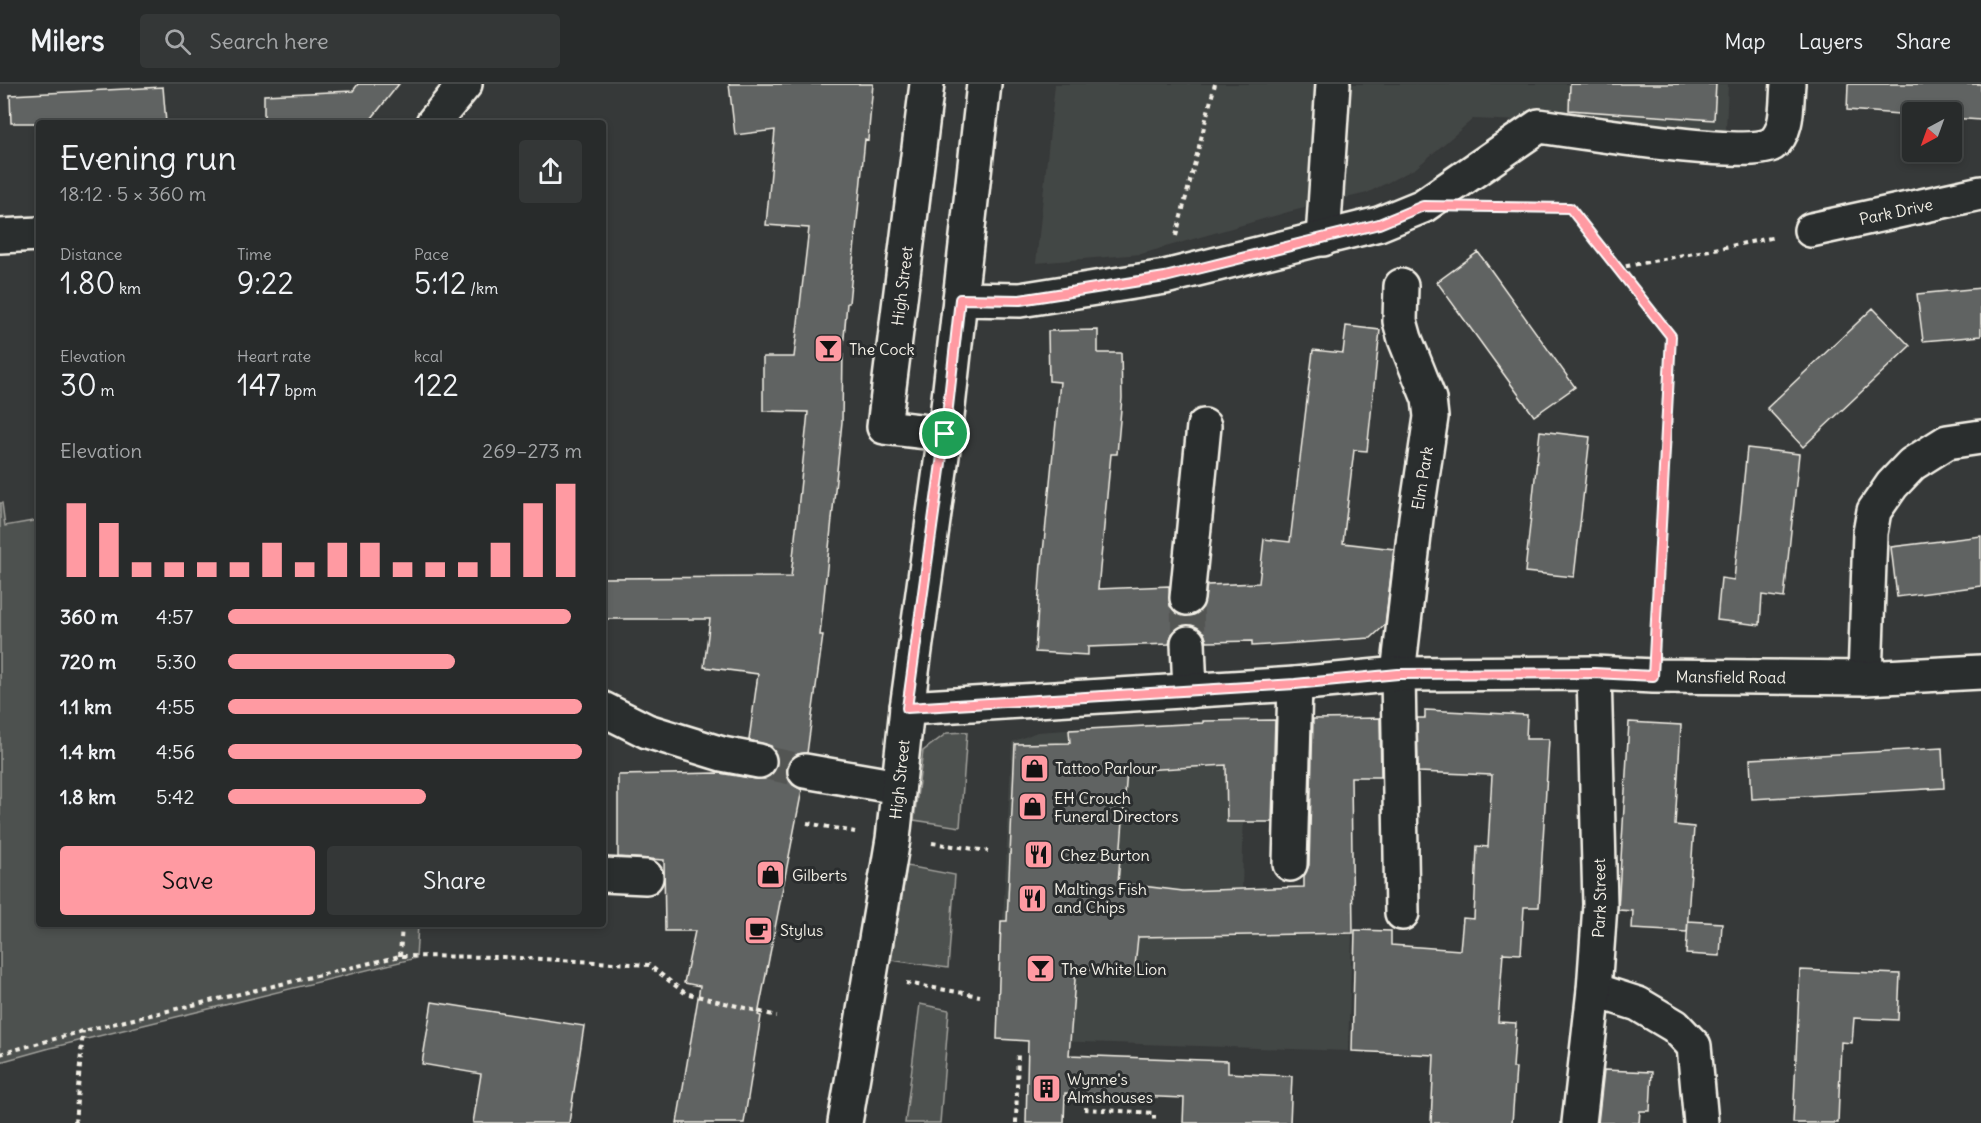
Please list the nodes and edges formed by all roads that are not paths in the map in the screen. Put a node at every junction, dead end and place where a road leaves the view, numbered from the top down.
1 (464, 84) edge
2 (927, 84) edge
3 (984, 84) edge
4 (1332, 84) edge
5 (1788, 84) edge
6 (435, 120) edge
7 (1981, 193) edge
8 (1811, 230) road end
9 (36, 234) edge
10 (0, 236) edge
11 (1323, 239) junction
12 (1401, 286) dead end
13 (960, 299) junction
14 (1203, 426) dead end
15 (945, 434) junction
16 (1981, 436) edge
17 (1187, 598) tunnel mouth
18 (1188, 643) tunnel mouth
19 (1981, 672) edge
20 (1594, 673) junction
21 (1398, 674) junction
22 (1865, 678) junction
23 (1295, 684) junction
24 (1190, 691) junction
25 (907, 708) junction
26 (606, 710) edge
27 (759, 761) tunnel mouth
28 (805, 771) tunnel mouth
29 (898, 787) junction
30 (1290, 864) dead end
31 (606, 875) edge
32 (646, 877) dead end
33 (1402, 914) dead end
34 (1594, 990) junction
35 (845, 1123) edge
36 (1579, 1123) edge
37 (1701, 1123) edge

1 - 6 street
2 - 15 street, High Street
3 - 13 street, High Street
4 - 11 street
5 - 11 street
7 - 8 street, Park Drive
9 - 10 street
11 - 13 street
12 - 21 street, Elm Park
13 - 15 street, High Street
14 - 17 street
15 - 25 street, High Street
16 - 22 street
18 - 24 street
19 - 22 street, Mansfield Road
20 - 21 street, Mansfield Road
20 - 22 street, Mansfield Road
20 - 34 street, Park Street
21 - 23 street, Mansfield Road
21 - 33 street, Elm Park
23 - 24 street, Mansfield Road
23 - 30 street
24 - 25 street, Mansfield Road
25 - 29 street, High Street
26 - 27 street
28 - 29 street
29 - 35 street, High Street
31 - 32 street
34 - 36 street, Park Street
34 - 37 street

